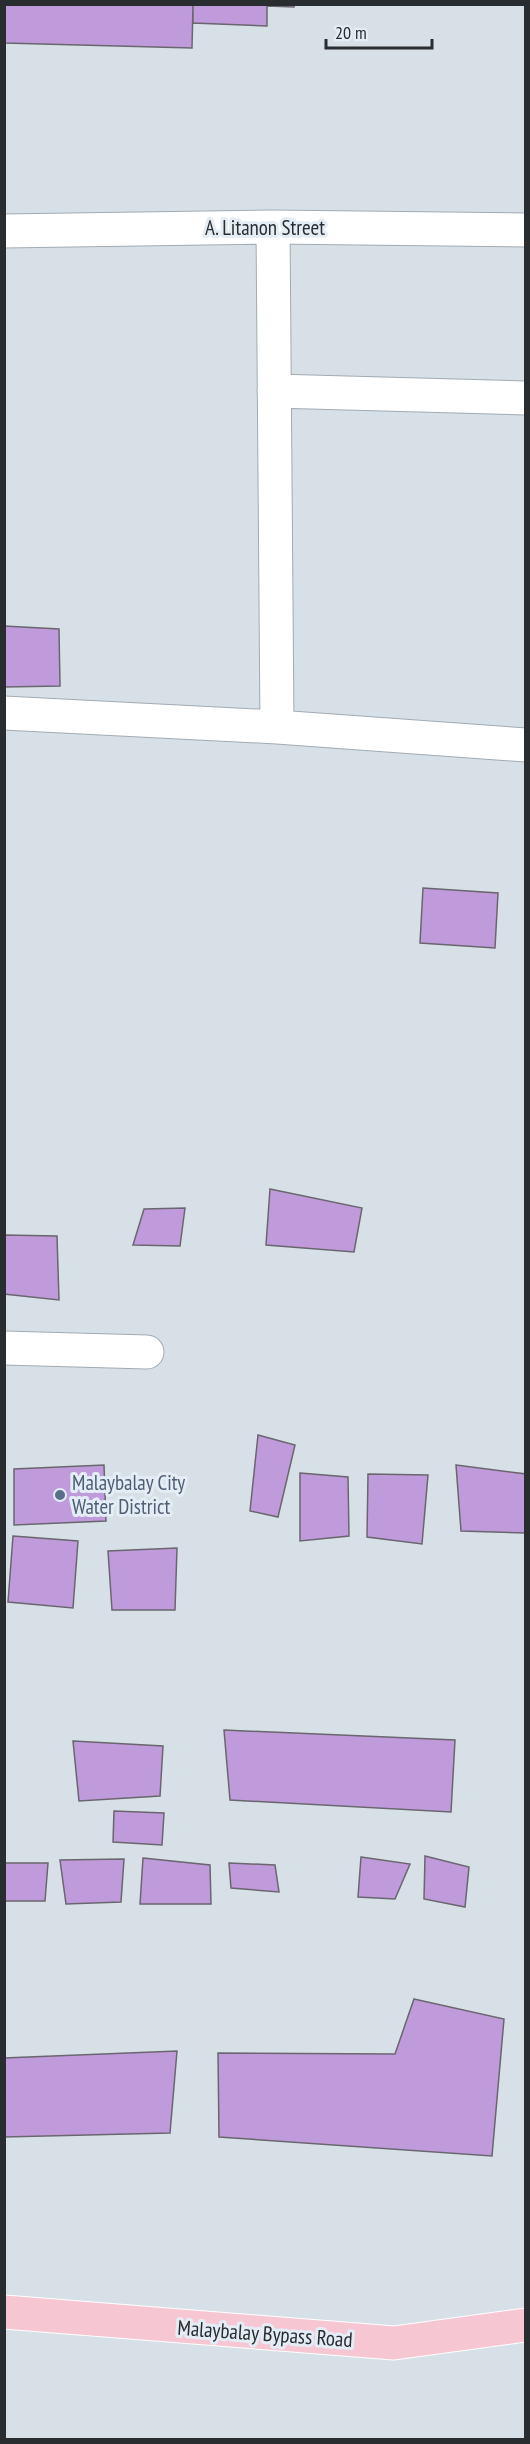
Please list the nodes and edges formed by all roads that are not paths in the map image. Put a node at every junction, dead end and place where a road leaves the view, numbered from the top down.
1 (273, 227) junction
2 (525, 230) edge
3 (4, 231) edge
4 (274, 391) junction
5 (525, 398) edge
6 (4, 713) edge
7 (278, 727) junction
8 (525, 745) edge
9 (4, 1348) edge
10 (147, 1352) dead end
11 (4, 2312) edge
12 (525, 2325) edge

1 - 2 street, A. Litanon Street
1 - 3 street, A. Litanon Street
1 - 4 street
4 - 5 street
4 - 7 street
6 - 7 street
7 - 8 street
9 - 10 street
11 - 12 main road, Malaybalay Bypass Road

